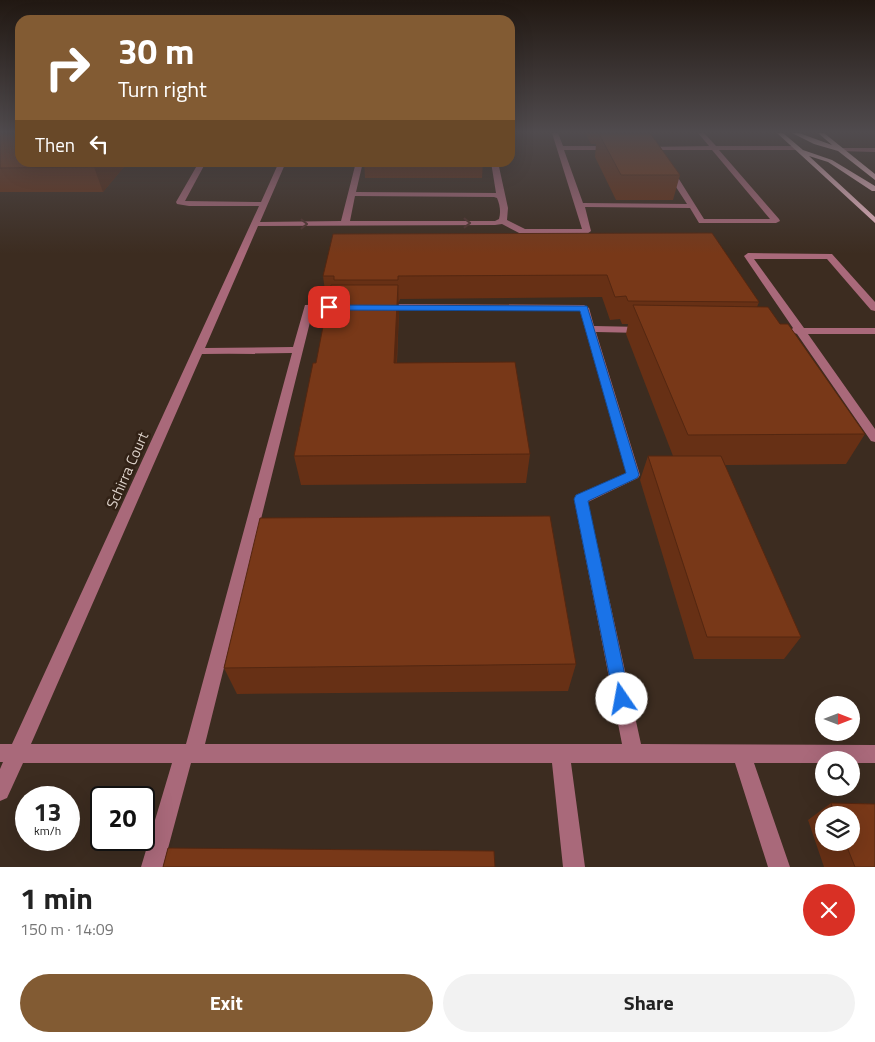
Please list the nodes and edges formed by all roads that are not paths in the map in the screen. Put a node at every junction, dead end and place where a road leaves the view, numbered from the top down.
1 (196, 173) edge
2 (278, 173) edge
3 (357, 173) edge
4 (496, 173) edge
5 (569, 173) edge
6 (671, 173) edge
7 (736, 173) edge
8 (823, 173) edge
9 (849, 173) edge
10 (875, 189) edge
11 (352, 194) junction
12 (500, 196) junction
13 (264, 204) junction
14 (580, 206) junction
15 (692, 206) junction
16 (503, 221) junction
17 (875, 221) edge
18 (345, 223) junction
19 (256, 224) junction
20 (875, 308) edge
21 (590, 329) junction
22 (657, 330) edge
23 (781, 331) edge
24 (800, 331) junction
25 (875, 331) edge
26 (199, 350) junction
27 (298, 350) junction
28 (875, 438) edge
29 (9, 753) edge
30 (188, 753) junction
31 (560, 753) junction
32 (633, 753) junction
33 (741, 753) junction
34 (875, 754) edge
35 (0, 791) edge
36 (152, 867) edge
37 (574, 867) edge
38 (779, 867) edge

1 - 13 street
2 - 13 street, Schirra Court
3 - 11 street
4 - 12 street
5 - 14 street
6 - 15 street
7 - 15 street
8 - 17 main road
9 - 10 main road
11 - 12 street
11 - 18 street
12 - 16 street
13 - 19 street, Schirra Court
14 - 15 street
14 - 16 street
18 -> 16 street
19 -> 18 street
19 - 26 street, Schirra Court
20 - 24 street
21 - 22 street
21 - 27 street
21 - 32 street
23 - 24 street
24 - 25 street
24 - 28 street
26 - 27 street
26 - 29 street, Schirra Court
27 - 30 street
29 - 30 street
29 - 35 street, Schirra Court
30 - 31 street
30 - 36 street
31 - 32 street
31 - 37 street
32 - 33 street
33 - 34 street
33 - 38 street

